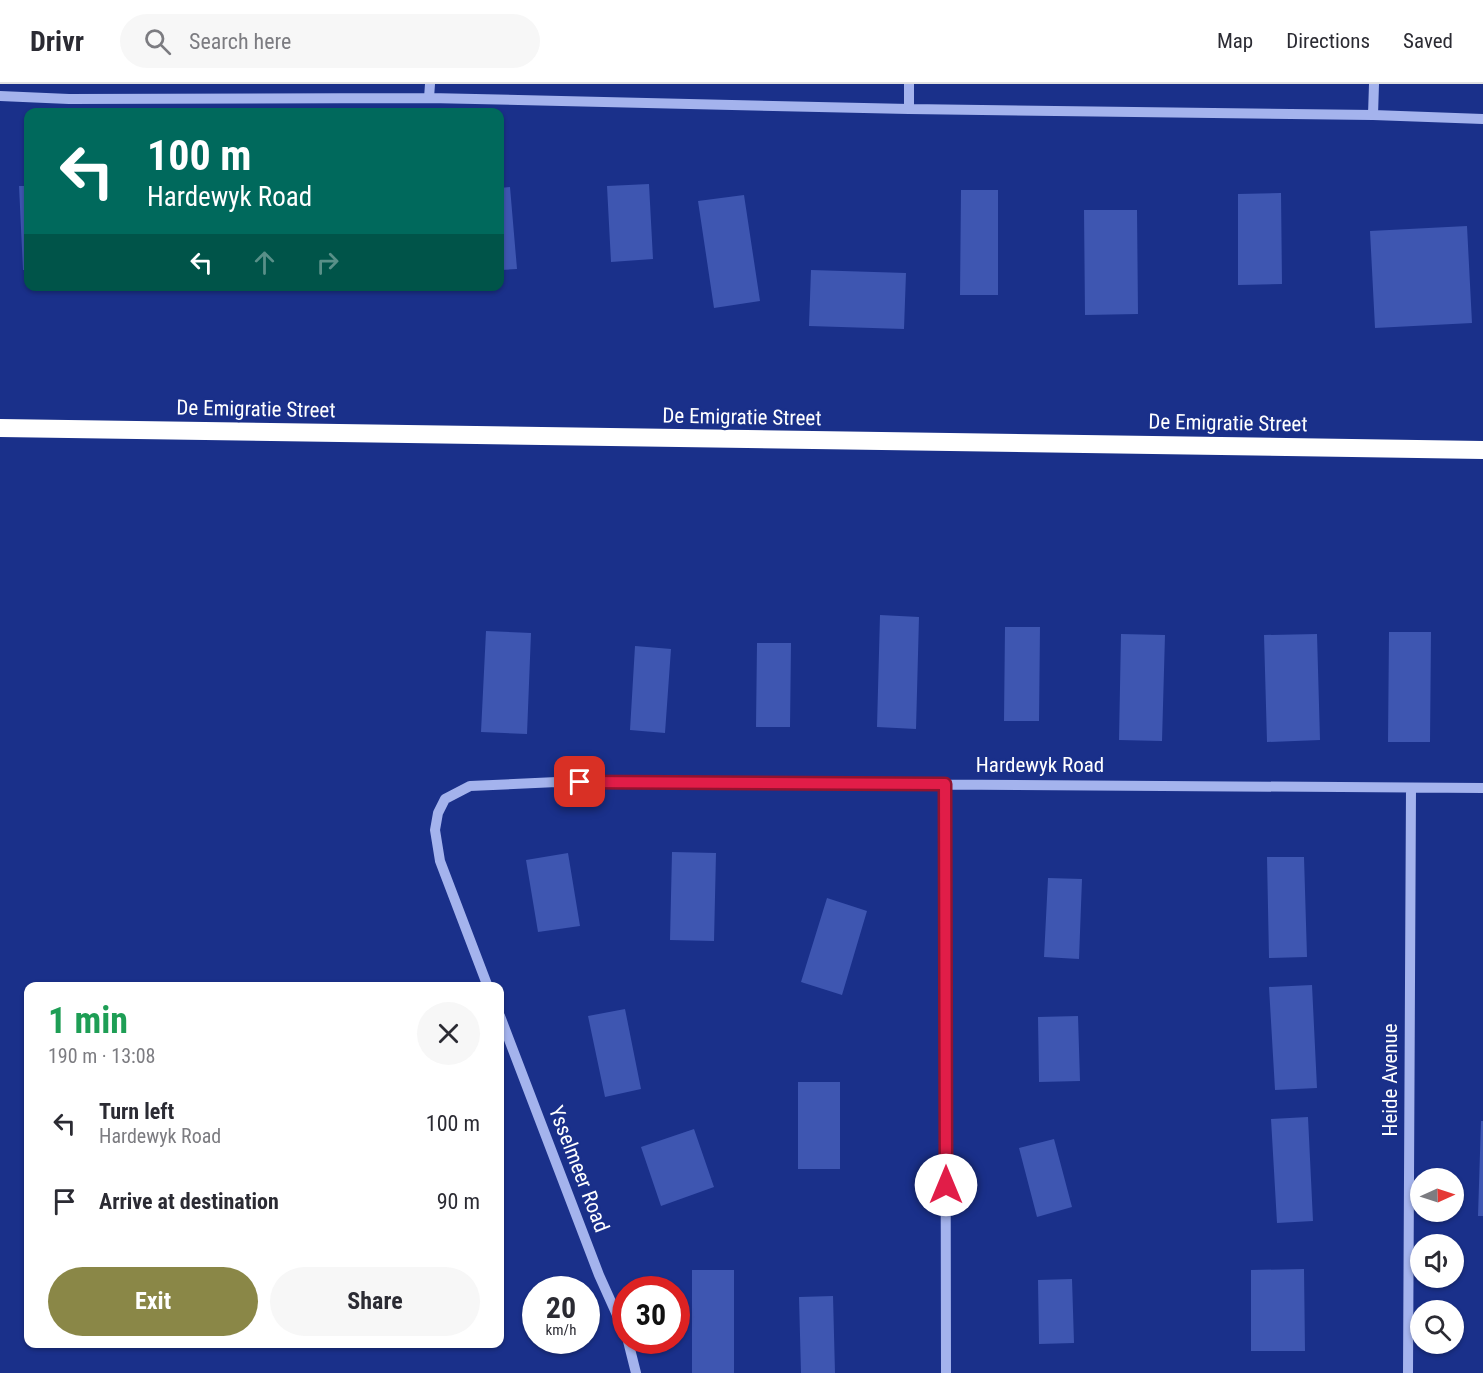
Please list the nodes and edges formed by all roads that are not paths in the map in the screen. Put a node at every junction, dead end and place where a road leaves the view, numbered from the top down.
1 (430, 84) edge
2 (909, 84) edge
3 (1374, 84) edge
4 (0, 96) edge
5 (429, 98) junction
6 (909, 109) junction
7 (1373, 115) junction
8 (1483, 119) edge
9 (0, 428) edge
10 (1483, 450) edge
11 (945, 784) junction
12 (1411, 788) junction
13 (1483, 788) edge
14 (487, 982) edge
15 (504, 1026) edge
16 (612, 1304) edge
17 (631, 1354) edge
18 (636, 1373) edge
19 (946, 1373) edge
20 (1408, 1373) edge

1 - 5 street
2 - 6 street
3 - 7 street
4 - 5 street
5 - 6 street
6 - 7 street
7 - 8 street
9 - 10 highway, De Emigratie Street
11 - 12 street, Hardewyk Road
11 - 14 street, Hardewyk Road
11 - 19 street
12 - 13 street, Hardewyk Road
12 - 20 street, Heide Avenue
15 - 16 street, Ysselmeer Road
17 - 18 street

